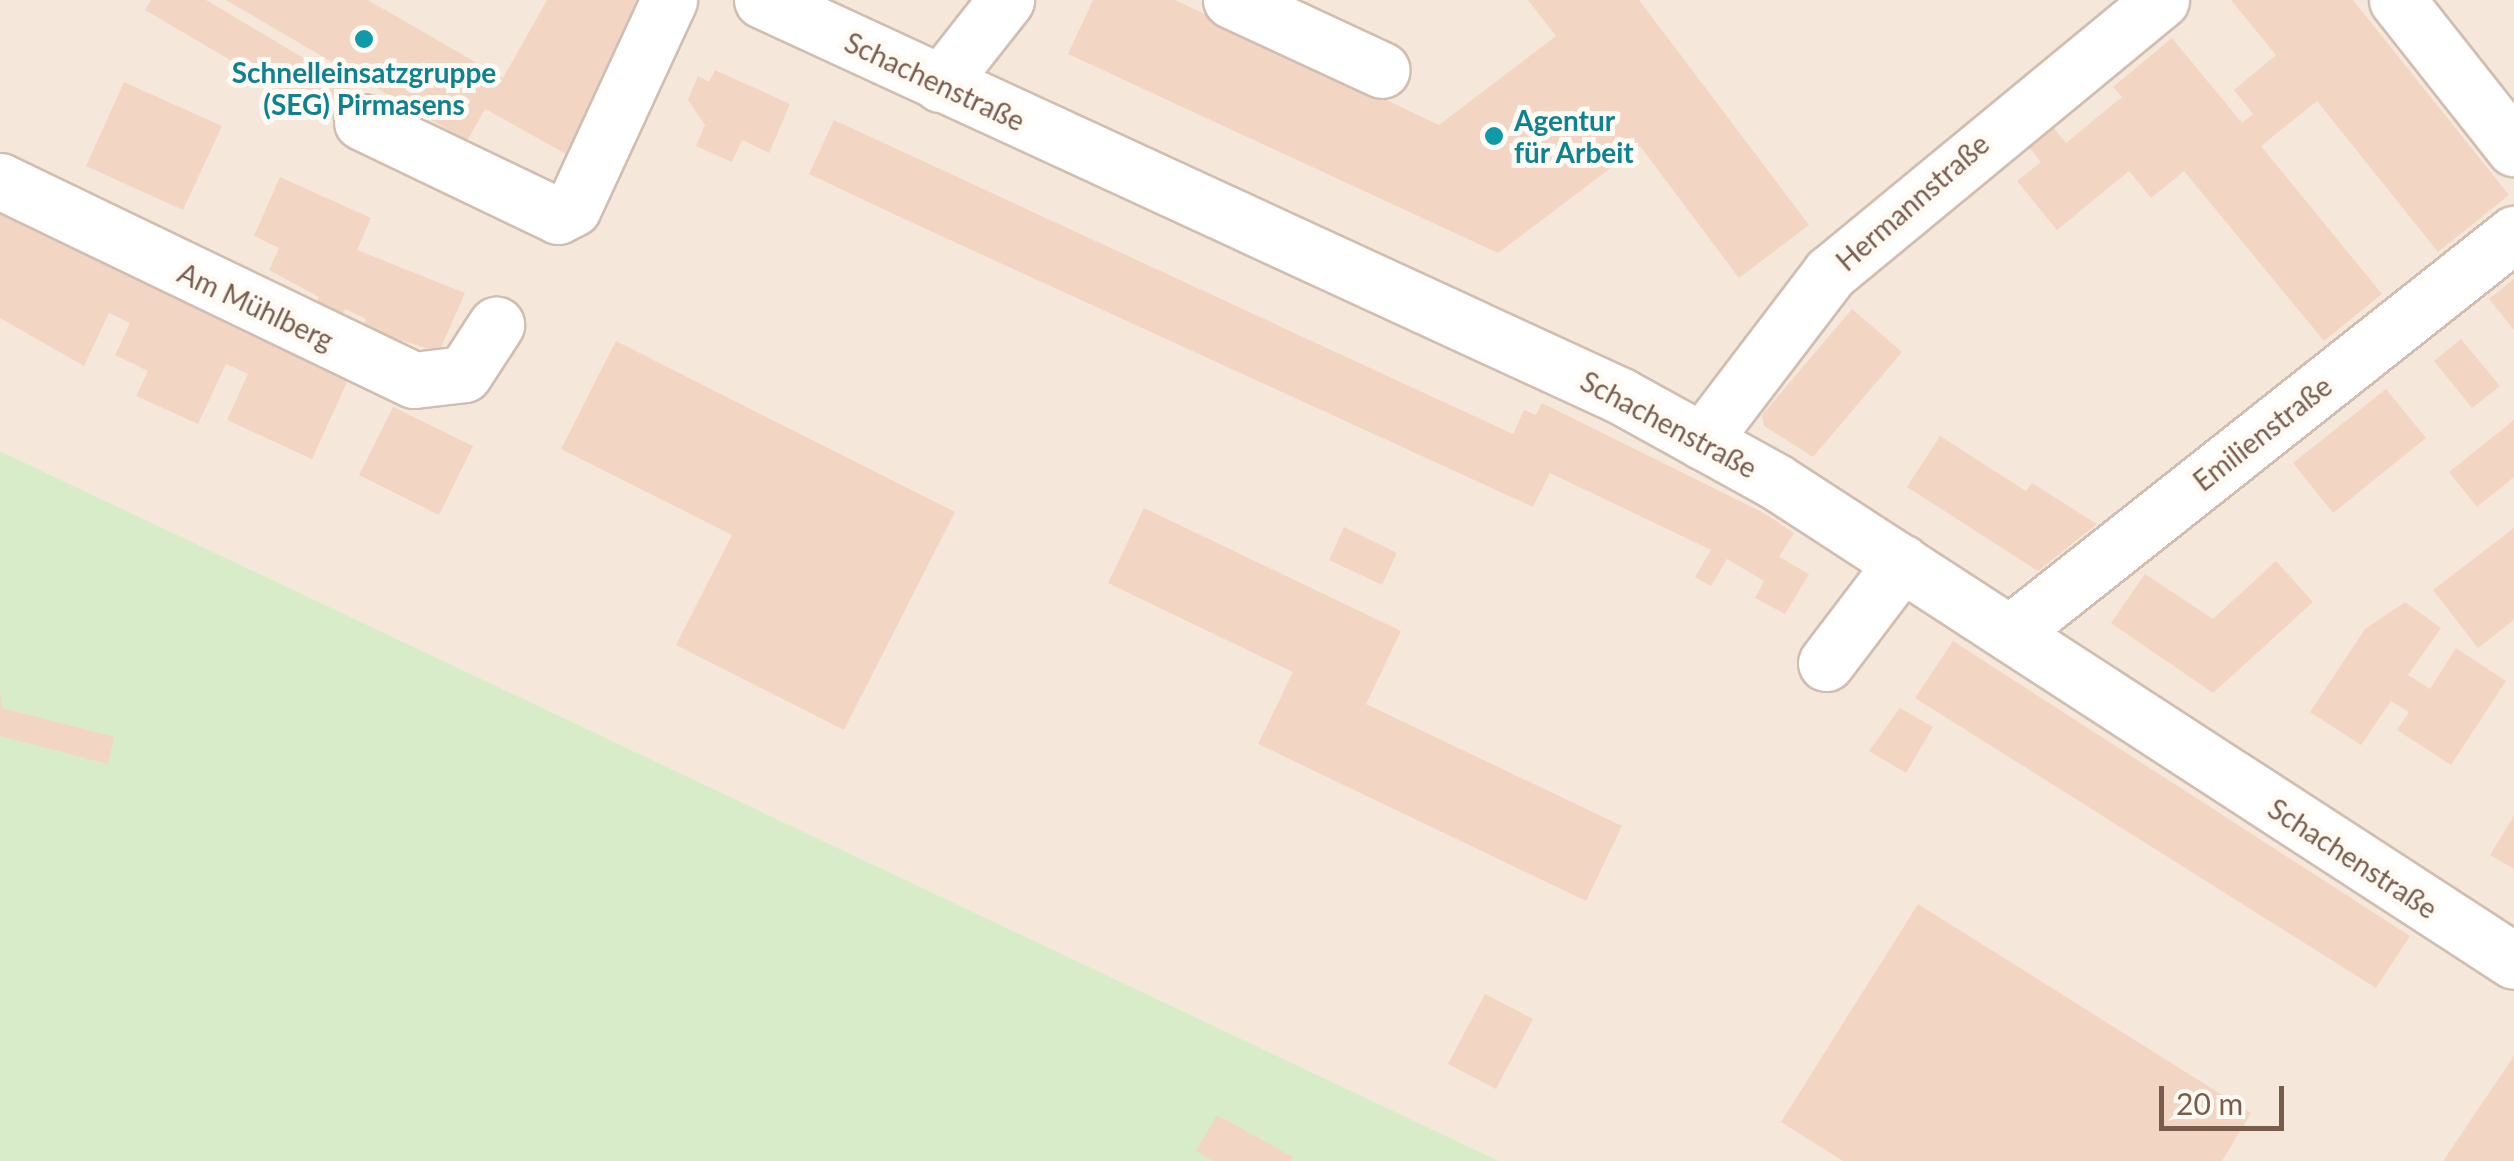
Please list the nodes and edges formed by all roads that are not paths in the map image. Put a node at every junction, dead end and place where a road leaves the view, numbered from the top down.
1 (669, 0) edge
2 (762, 0) edge
3 (1006, 0) edge
4 (1231, 0) edge
5 (2161, 0) edge
6 (2397, 0) edge
7 (1382, 70) dead end
8 (940, 84) junction
9 (362, 122) dead end
10 (2514, 148) edge
11 (0, 181) edge
12 (2514, 234) edge
13 (496, 325) dead end
14 (1702, 441) junction
15 (1902, 562) junction
16 (2010, 632) junction
17 (1826, 664) dead end
18 (2514, 961) edge

1 - 9 street
2 - 8 street, Schachenstraße
3 - 8 street
4 - 7 street
5 - 14 street, Hermannstraße
6 - 10 street
8 - 14 street, Schachenstraße
11 - 13 street, Am Mühlberg
12 - 16 street, Emilienstraße
14 - 15 street, Schachenstraße
15 - 16 street, Schachenstraße
15 - 17 street
16 - 18 street, Schachenstraße

